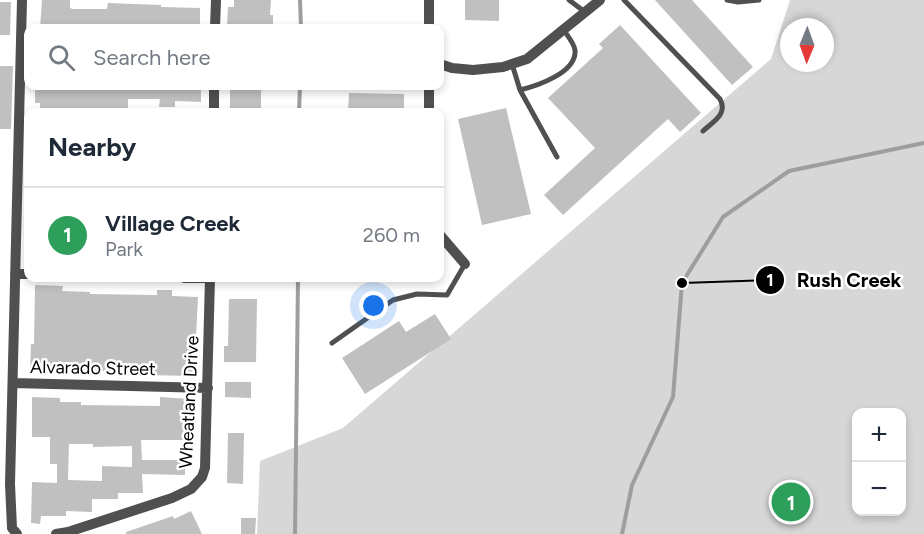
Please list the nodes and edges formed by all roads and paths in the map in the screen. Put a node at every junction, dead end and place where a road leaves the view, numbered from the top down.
1 (22, 0) edge
2 (216, 0) edge
3 (429, 0) edge
4 (569, 0) edge
5 (600, 0) edge
6 (624, 0) edge
7 (727, 0) edge
8 (759, 0) edge
9 (585, 12) junction
10 (215, 24) edge
11 (429, 24) edge
12 (563, 29) junction
13 (24, 52) edge
14 (512, 64) junction
15 (444, 65) edge
16 (214, 90) edge
17 (429, 90) edge
18 (520, 90) junction
19 (214, 108) edge
20 (429, 108) edge
21 (703, 131) dead end
22 (557, 157) dead end
23 (23, 163) edge
24 (444, 240) edge
25 (465, 264) joint
26 (15, 273) junction
27 (24, 274) edge
28 (210, 282) edge
29 (332, 343) dead end
30 (13, 383) junction
31 (208, 388) junction
32 (15, 531) edge
33 (56, 534) edge

1 - 13 street
2 - 10 street
3 - 11 street
4 - 9 lane
5 - 9 street
6 - 21 lane
7 - 8 lane
9 - 12 street
12 - 14 street
12 - 18 lane
13 - 23 street
14 - 15 street
14 - 18 lane
16 - 19 street
17 - 20 street
18 - 22 lane
23 - 26 street
24 - 25 street
25 - 29 lane
26 - 27 street
26 - 30 street
28 - 31 street, Wheatland Drive
30 - 31 street, Alvarado Street
30 - 32 street
31 - 33 street, Wheatland Drive

